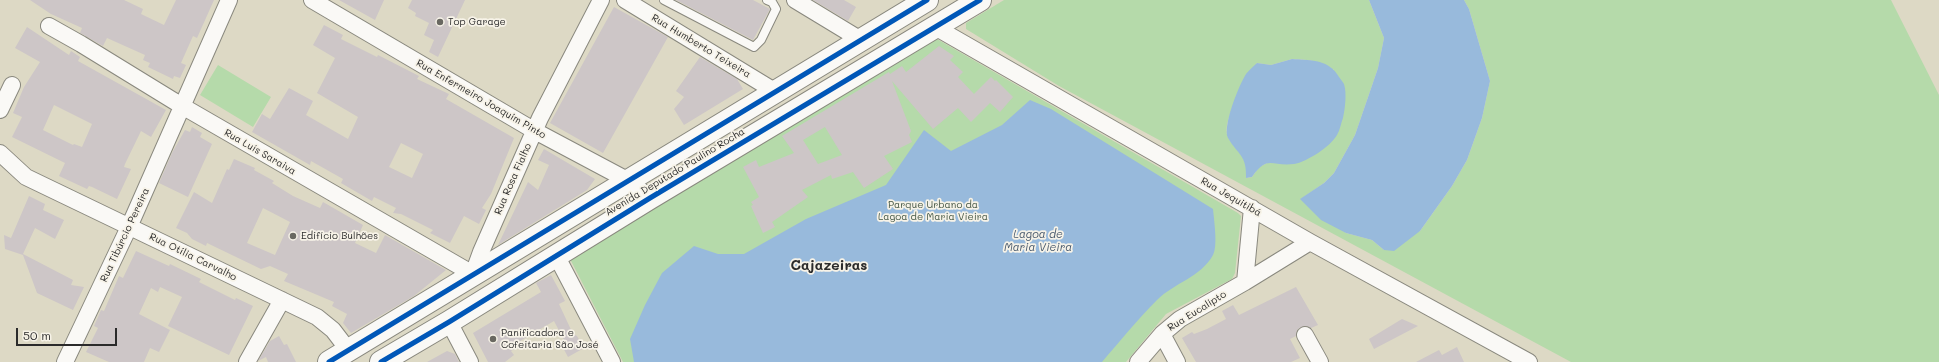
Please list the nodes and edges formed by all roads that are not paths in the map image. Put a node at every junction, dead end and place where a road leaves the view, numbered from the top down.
1 (229, 0) edge
2 (312, 0) edge
3 (601, 0) edge
4 (625, 0) edge
5 (664, 0) edge
6 (767, 0) edge
7 (795, 0) edge
8 (927, 0) edge
9 (980, 0) edge
10 (49, 26) dead end
11 (935, 27) junction
12 (861, 40) junction
13 (12, 85) dead end
14 (776, 92) junction
15 (182, 106) junction
16 (0, 110) edge
17 (535, 131) junction
18 (0, 153) edge
19 (629, 180) junction
20 (650, 198) junction
21 (1252, 208) junction
22 (129, 227) junction
23 (1310, 242) junction
24 (556, 255) junction
25 (473, 274) junction
26 (1244, 282) junction
27 (282, 300) junction
28 (449, 322) junction
29 (1162, 334) junction
30 (1305, 335) dead end
31 (349, 351) junction
32 (65, 362) edge
33 (247, 362) edge
34 (330, 362) edge
35 (381, 362) edge
36 (470, 362) edge
37 (612, 362) edge
38 (1138, 362) edge
39 (1177, 362) edge
40 (1320, 362) edge
41 (1529, 362) edge

1 - 15 street, Rua Tibúrcio Pereira
2 - 17 street, Rua Enfermeiro Joaquim Pinto
3 - 17 street, Rua Rosa Fialho
4 - 14 street, Rua Humberto Teixeira
5 - 6 lane
7 - 12 street
8 - 12 main road, Avenida Deputado Paulino Rocha
9 - 11 main road, Avenida Deputado Paulino Rocha
10 - 15 street, Rua Luís Saraiva
11 - 20 main road, Avenida Deputado Paulino Rocha
11 - 21 street, Rua Jequitibá
12 - 14 main road, Avenida Deputado Paulino Rocha
13 - 16 street
14 - 19 main road, Avenida Deputado Paulino Rocha
15 - 22 street, Rua Tibúrcio Pereira
15 - 25 street, Rua Luís Saraiva
17 - 19 street, Rua Enfermeiro Joaquim Pinto
17 - 25 street, Rua Rosa Fialho
18 - 22 street, Rua Otília Carvalho
19 - 20 street, Rua Enfermeiro Joaquim Pinto
19 - 25 main road, Avenida Deputado Paulino Rocha
20 - 24 main road, Avenida Deputado Paulino Rocha
21 - 23 street, Rua Jequitibá
21 - 26 street
22 - 27 street, Rua Otília Carvalho
22 - 32 street, Rua Tibúrcio Pereira
23 - 26 street, Rua Eucalipto
23 - 41 street, Rua Jequitibá
24 - 28 main road, Avenida Deputado Paulino Rocha
24 - 37 street
25 - 31 main road, Avenida Deputado Paulino Rocha
26 - 29 street, Rua Eucalipto
27 - 31 street, Rua Otília Carvalho
27 - 33 street
28 - 35 main road, Avenida Deputado Paulino Rocha
28 - 36 street
29 - 38 street, Rua Eucalipto
29 - 39 street
30 - 40 street
31 - 34 main road, Avenida Deputado Paulino Rocha

